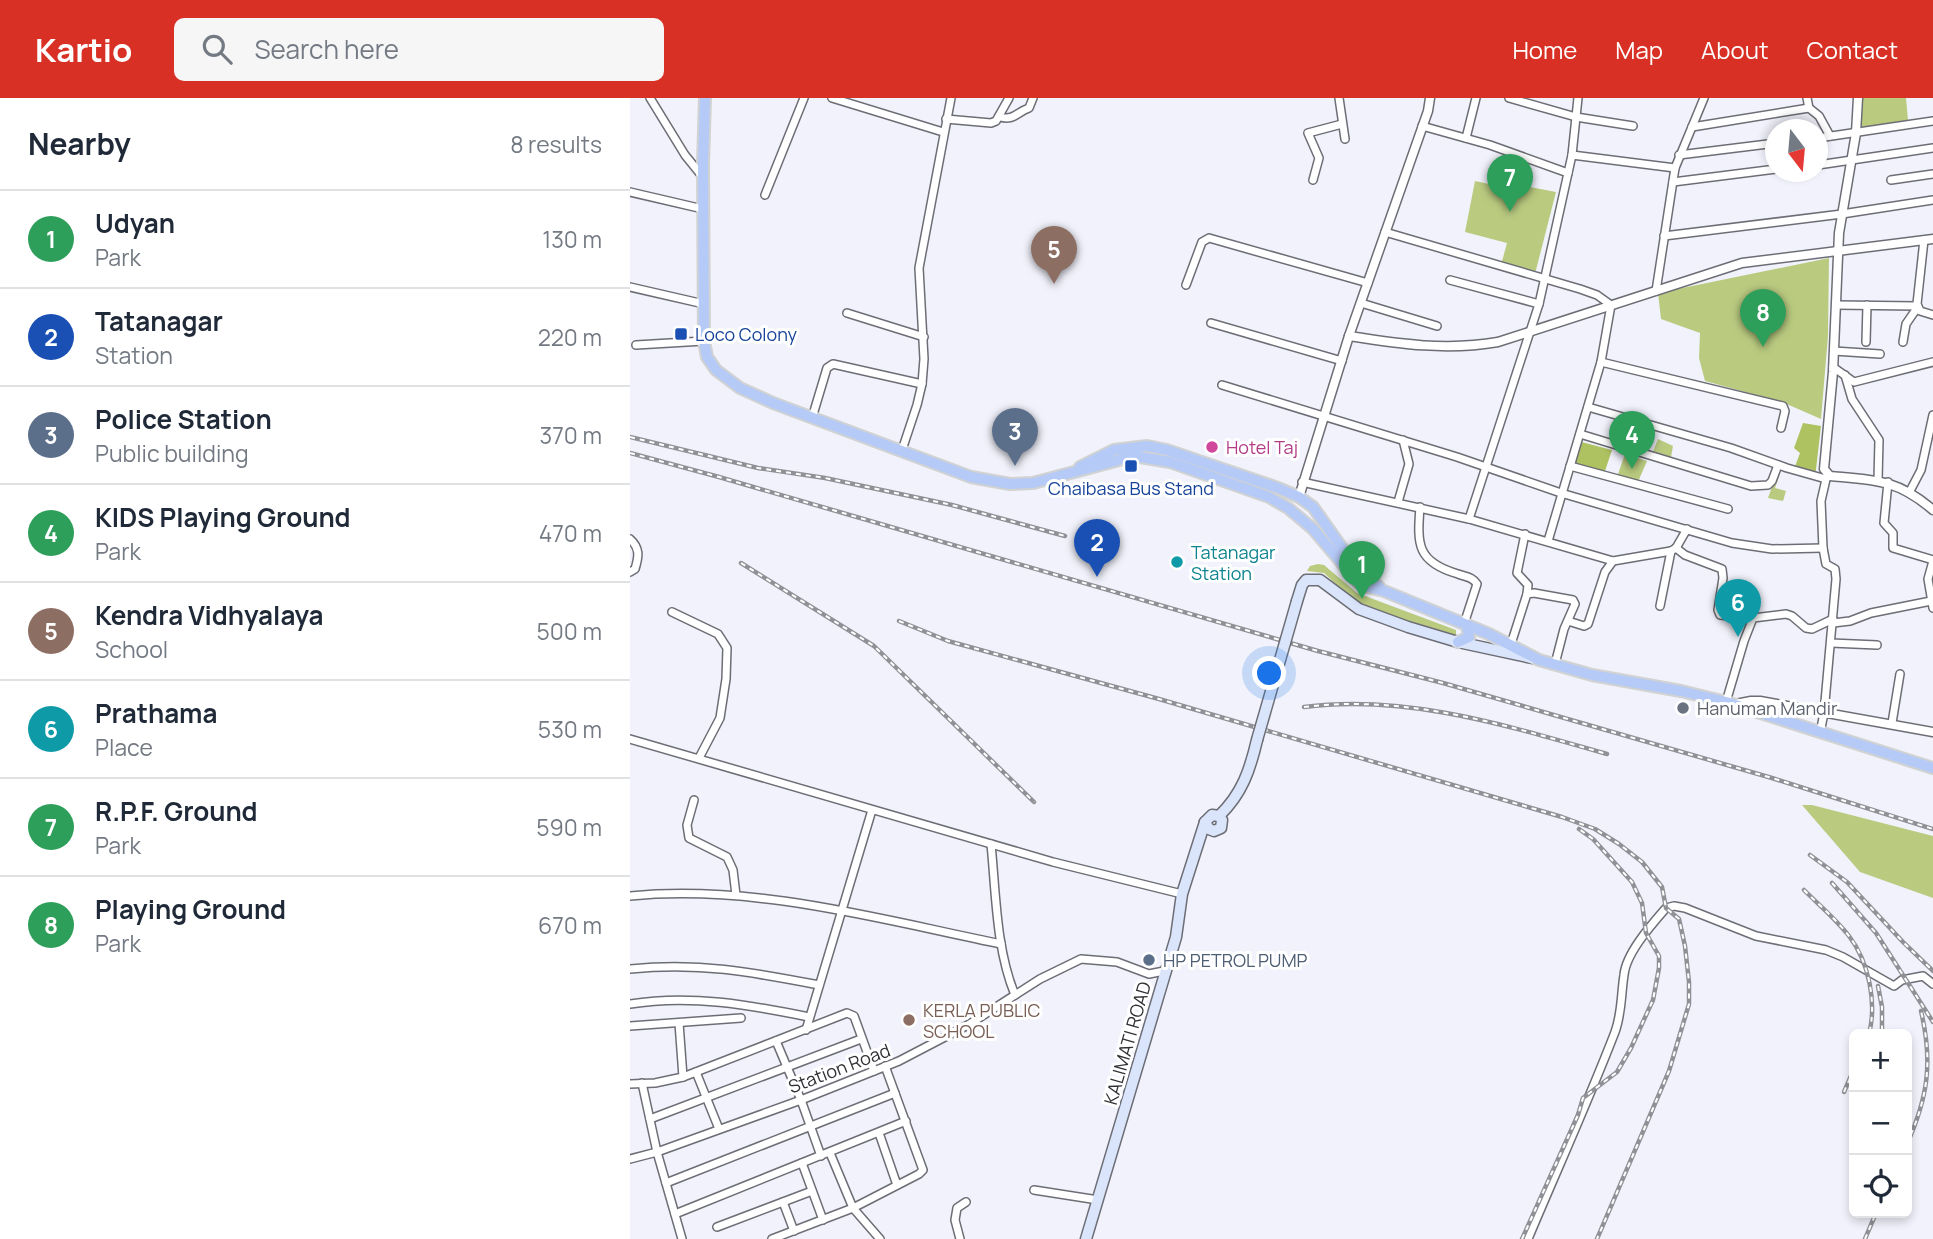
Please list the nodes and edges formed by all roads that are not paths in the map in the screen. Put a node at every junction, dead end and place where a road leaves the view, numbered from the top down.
1 (650, 98) edge
2 (705, 98) edge
3 (804, 98) edge
4 (832, 98) edge
5 (951, 98) edge
6 (1009, 98) edge
7 (1033, 98) edge
8 (1339, 98) edge
9 (1430, 98) edge
10 (1476, 98) edge
11 (1509, 98) edge
12 (1578, 98) edge
13 (1704, 98) edge
14 (1807, 98) edge
15 (1858, 98) edge
16 (1810, 108) junction
17 (1000, 117) junction
18 (1576, 117) junction
19 (946, 119) junction
20 (1933, 121) edge
21 (1342, 124) junction
22 (1422, 126) junction
23 (1633, 126) dead end
24 (1692, 127) junction
25 (943, 132) junction
26 (1856, 133) junction
27 (1830, 136) joint
28 (1466, 138) junction
29 (1345, 139) dead end
30 (1765, 144) edge
31 (1933, 148) edge
32 (1572, 155) junction
33 (1679, 155) junction
34 (1852, 161) junction
35 (1828, 164) edge
36 (1675, 168) junction
37 (1765, 170) edge
38 (1568, 173) junction
39 (1933, 174) edge
40 (703, 177) junction
41 (1313, 180) dead end
42 (1891, 180) dead end
43 (1673, 181) junction
44 (631, 195) edge
45 (765, 195) dead end
46 (1933, 200) edge
47 (703, 209) junction
48 (1842, 214) junction
49 (1385, 232) junction
50 (1664, 236) junction
51 (1928, 239) edge
52 (1837, 252) junction
53 (1545, 279) junction
54 (1450, 280) dead end
55 (1368, 283) junction
56 (1186, 285) dead end
57 (630, 287) edge
58 (1656, 291) junction
59 (1361, 303) junction
60 (704, 304) junction
61 (1539, 304) junction
62 (1611, 305) junction
63 (1836, 305) junction
64 (1867, 305) junction
65 (1917, 307) junction
66 (847, 313) dead end
67 (1933, 314) edge
68 (1211, 323) dead end
69 (1437, 326) dead end
70 (1531, 331) junction
71 (1349, 336) junction
72 (923, 337) junction
73 (704, 341) junction
74 (1866, 342) dead end
75 (1903, 342) dead end
76 (636, 345) dead end
77 (1834, 351) junction
78 (1880, 354) dead end
79 (1342, 361) junction
80 (1601, 362) junction
81 (1933, 362) edge
82 (1833, 368) junction
83 (1845, 375) junction
84 (922, 384) junction
85 (1222, 385) dead end
86 (1588, 407) junction
87 (1933, 415) edge
88 (1326, 416) junction
89 (812, 418) junction
90 (1782, 428) dead end
91 (1580, 433) junction
92 (1930, 438) edge
93 (1404, 440) junction
94 (902, 450) junction
95 (1778, 465) junction
96 (1485, 466) junction
97 (1570, 466) junction
98 (1076, 471) junction
99 (1826, 477) junction
100 (1878, 480) junction
101 (1302, 482) junction
102 (1888, 482) junction
103 (1910, 491) junction
104 (1561, 493) junction
105 (1299, 497) junction
106 (1398, 502) junction
107 (1420, 507) junction
108 (1728, 509) dead end
109 (1933, 510) edge
110 (1469, 519) junction
111 (1687, 529) junction
112 (1525, 534) junction
113 (630, 539) edge
114 (1548, 541) junction
115 (1823, 548) junction
116 (1673, 550) junction
117 (1933, 560) edge
118 (1613, 561) junction
119 (631, 575) edge
120 (1384, 591) junction
121 (1527, 594) junction
122 (1932, 605) edge
123 (1660, 606) dead end
124 (672, 612) dead end
125 (1754, 618) junction
126 (1568, 621) junction
127 (1833, 621) junction
128 (1465, 624) junction
129 (1458, 642) junction
130 (1831, 643) junction
131 (1511, 644) junction
132 (1877, 645) dead end
133 (1539, 660) junction
134 (1555, 664) junction
135 (1900, 674) dead end
136 (1730, 704) junction
137 (1824, 713) junction
138 (1892, 723) junction
139 (1933, 732) edge
140 (1820, 733) junction
141 (630, 739) edge
142 (699, 758) junction
143 (1933, 768) edge
144 (694, 800) dead end
145 (872, 810) junction
146 (1219, 816) junction
147 (1205, 822) junction
148 (1219, 830) junction
149 (992, 844) junction
150 (1196, 856) junction
151 (1182, 894) junction
152 (736, 895) junction
153 (630, 896) edge
154 (840, 912) junction
155 (1001, 944) junction
156 (630, 969) edge
157 (1164, 971) junction
158 (1933, 984) edge
159 (819, 985) junction
160 (1015, 995) junction
161 (630, 1004) edge
162 (809, 1017) junction
163 (741, 1018) dead end
164 (679, 1023) junction
165 (630, 1026) edge
166 (806, 1030) junction
167 (862, 1039) junction
168 (776, 1041) junction
169 (885, 1066) junction
170 (787, 1067) junction
171 (696, 1072) junction
172 (874, 1072) junction
173 (683, 1077) junction
174 (642, 1083) junction
175 (630, 1084) edge
176 (895, 1093) junction
177 (706, 1098) junction
178 (801, 1100) junction
179 (650, 1119) junction
180 (906, 1121) junction
181 (811, 1128) junction
182 (719, 1129) junction
183 (879, 1133) junction
184 (657, 1152) junction
185 (831, 1153) junction
186 (821, 1156) junction
187 (630, 1159) edge
188 (802, 1164) junction
189 (666, 1182) junction
190 (897, 1185) junction
191 (1034, 1190) dead end
192 (812, 1191) junction
193 (1098, 1200) junction
194 (783, 1202) junction
195 (965, 1202) dead end
196 (853, 1208) junction
197 (675, 1214) junction
198 (823, 1220) junction
199 (717, 1227) dead end
200 (794, 1231) junction
201 (678, 1237) edge
202 (772, 1239) edge
203 (880, 1239) edge
204 (960, 1239) edge
205 (1086, 1239) edge
206 (1528, 1239) edge

1 - 40 street
2 - 40 main road
3 - 45 street
4 - 25 street
5 - 19 street
6 - 17 street
7 - 17 street
8 - 21 street
9 - 22 street
10 - 28 street
11 - 18 street
12 - 18 street
13 - 24 street
14 - 16 street
15 - 26 street
16 - 24 street
16 - 27 street
17 - 19 street
18 - 23 street
18 - 32 street
19 - 25 street
20 - 26 street
21 - 29 street
21 - 41 street
22 - 28 street
22 - 49 street
24 - 33 street
25 - 72 street
26 - 27 street
26 - 34 street
28 - 38 street
30 - 33 street
31 - 34 street
32 - 36 street
32 - 38 street
33 - 36 street
34 - 35 street
34 - 48 street
36 - 43 street
37 - 43 street
38 - 53 street
39 - 42 street
40 - 47 main road
43 - 50 street
44 - 47 street
46 - 48 street
47 - 60 main road
48 - 50 street
48 - 52 street
49 - 53 street
49 - 55 street
50 - 58 street
51 - 52 street
51 - 65 street
52 - 58 street
52 - 63 street
53 - 61 street
53 - 62 street
54 - 61 street
55 - 56 street
55 - 59 street
57 - 60 street
58 - 62 street
59 - 69 street
59 - 71 street
60 - 73 main road
61 - 70 street
62 - 70 street
62 - 80 street
63 - 64 street
63 - 77 street
64 - 65 street
64 - 74 street
65 - 67 street
65 - 75 street
66 - 72 street
68 - 79 street
70 - 71 street
70 - 96 street
71 - 79 street
72 - 84 street
73 - 76 street
73 - 89 main road
77 - 78 street
77 - 82 street
79 - 88 street
80 - 86 street
80 - 90 street
81 - 83 street
82 - 83 street
82 - 99 street
83 - 100 street
84 - 89 street
84 - 94 street
85 - 88 street
86 - 91 street
86 - 95 street
87 - 92 street
88 - 93 street
88 - 101 street
89 - 94 main road
91 - 95 street
91 - 97 street
92 - 103 street
93 - 96 street
93 - 106 street
94 - 98 main road
95 - 99 street
96 - 104 street
96 - 110 street
97 - 104 street
97 - 108 street
98 - 105 main road
98 - 120 main road
99 - 100 street
99 - 115 street
100 - 102 street
101 - 105 street
101 - 106 street
102 - 103 street
102 - 117 street
103 - 109 street
104 - 111 street
104 - 114 street
105 - 120 main road
106 - 107 street
107 - 110 street
107 - 128 street
110 - 112 street
111 - 115 street
111 - 116 street
112 - 114 street
112 - 121 street
113 - 119 street
114 - 118 street
115 - 127 street
116 - 118 street
116 - 123 street
116 - 125 street
117 - 122 street
118 - 126 street
120 - 128 main road
121 - 126 street
121 - 131 street
122 - 127 street
124 - 142 street
125 - 127 street
125 - 136 street
126 - 134 street
127 - 130 street
128 - 129 main road
128 - 131 main road
129 - 133 main road
129 - 146 main road, bridge
130 - 132 street
130 - 137 street
131 - 133 main road
133 - 134 main road
134 - 136 main road
135 - 138 street
136 - 137 street
136 - 140 main road
137 - 138 street
137 - 140 street
138 - 139 street
140 - 143 main road
141 - 142 street
142 - 145 street
144 - 152 street
145 - 149 street
145 - 154 street
146 - 147 main road
146 - 148 main road
147 - 148 main road
147 - 150 main road, KALIMATI ROAD
148 - 150 main road, KALIMATI ROAD
149 - 151 street
149 - 155 street
150 - 151 main road, KALIMATI ROAD
151 - 157 main road, KALIMATI ROAD
152 - 153 street
152 - 154 street
154 - 155 street
154 - 159 street
155 - 160 street
156 - 159 street
157 - 160 street, Station Road
157 - 193 main road, KALIMATI ROAD
158 - 206 street
159 - 162 street
160 - 169 street, Station Road
161 - 162 street
162 - 166 street
163 - 164 street
164 - 165 street
164 - 173 street
166 - 167 street
166 - 168 street
167 - 170 street
167 - 172 street
168 - 170 street
168 - 171 street
169 - 172 street, Station Road
169 - 176 street
170 - 177 street
170 - 178 street
171 - 173 street
171 - 177 street
172 - 178 street, Station Road
173 - 174 street
174 - 175 street
174 - 179 street
176 - 180 street
176 - 181 street
177 - 179 street
177 - 182 street
178 - 181 street
178 - 182 street, Station Road
179 - 184 street
180 - 183 street
180 - 190 street
181 - 186 street
181 - 189 street
182 - 184 street, Station Road
183 - 185 street
183 - 190 street
184 - 187 street, Station Road
184 - 189 street
185 - 186 street
185 - 196 street
186 - 188 street
188 - 192 street
188 - 197 street
189 - 197 street
190 - 196 street
191 - 193 street
192 - 194 street
192 - 198 street
193 - 205 main road, KALIMATI ROAD
194 - 199 street
194 - 200 street
195 - 204 street
196 - 198 street
196 - 203 street
197 - 201 street
198 - 200 street
200 - 202 street

